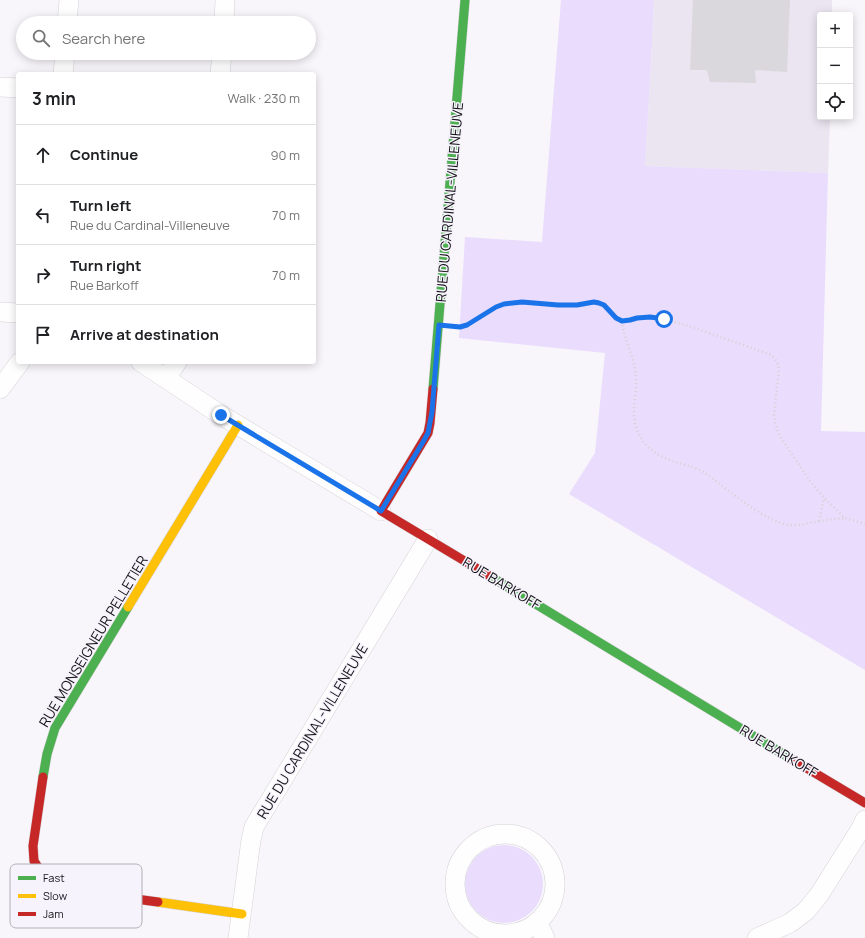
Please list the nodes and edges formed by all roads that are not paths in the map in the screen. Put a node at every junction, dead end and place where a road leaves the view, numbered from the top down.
1 (69, 0) edge
2 (225, 0) edge
3 (465, 0) edge
4 (68, 16) edge
5 (224, 16) edge
6 (64, 60) edge
7 (221, 60) edge
8 (63, 72) edge
9 (220, 72) edge
10 (0, 87) edge
11 (16, 88) edge
12 (0, 312) edge
13 (16, 313) edge
14 (19, 364) edge
15 (143, 364) edge
16 (176, 364) edge
17 (166, 378) junction
18 (0, 389) edge
19 (238, 425) junction
20 (381, 511) junction
21 (428, 539) junction
22 (865, 803) edge
23 (865, 820) edge
24 (36, 864) edge
25 (142, 900) edge
26 (242, 914) junction
27 (541, 930) edge
28 (238, 938) edge
29 (757, 938) edge

1 - 4 street
2 - 5 street
3 - 20 street, RUE DU CARDINAL-VILLENEUVE
6 - 8 street
7 - 9 street
10 - 11 street
12 - 13 street
14 - 18 street
15 - 17 street, RUE BARKOFF
16 - 17 street
17 - 19 street, RUE BARKOFF
19 - 20 street, RUE BARKOFF
19 - 24 street, RUE MONSEIGNEUR PELLETIER
20 - 21 street, RUE BARKOFF
21 - 22 street, RUE BARKOFF
21 - 26 street, RUE DU CARDINAL-VILLENEUVE
23 - 29 street
25 - 26 street, RUE MONSEIGNEUR PELLETIER
26 - 28 street, RUE DU CARDINAL-VILLENEUVE
27 - 27 street

